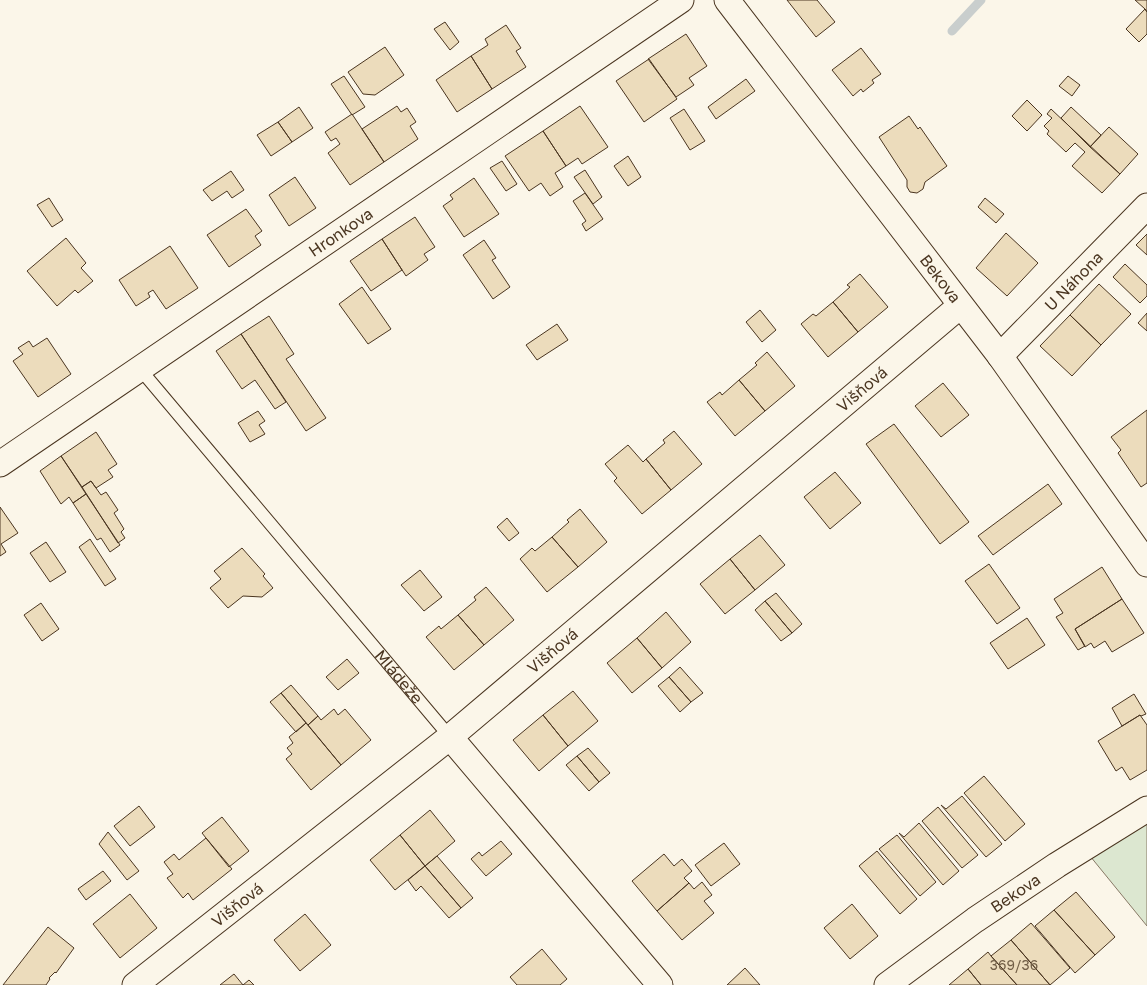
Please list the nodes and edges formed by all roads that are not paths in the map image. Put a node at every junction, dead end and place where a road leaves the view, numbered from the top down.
1 (681, 0) edge
2 (727, 0) edge
3 (1147, 206) edge
4 (960, 306) junction
5 (1000, 356) junction
6 (140, 370) junction
7 (0, 464) edge
8 (1147, 564) edge
9 (450, 737) junction
10 (1147, 809) edge
11 (136, 985) edge
12 (660, 985) edge
13 (887, 985) edge

1 - 6 street, Hronkova
2 - 4 street, Bekova
3 - 5 street, U Náhona
4 - 5 street, Bekova
4 - 9 street, Višňová
5 - 8 street, Bekova
6 - 7 street, Hronkova
6 - 9 lane, Mládeže
9 - 11 street, Višňová
9 - 12 street, Mládeže
10 - 13 street, Bekova

